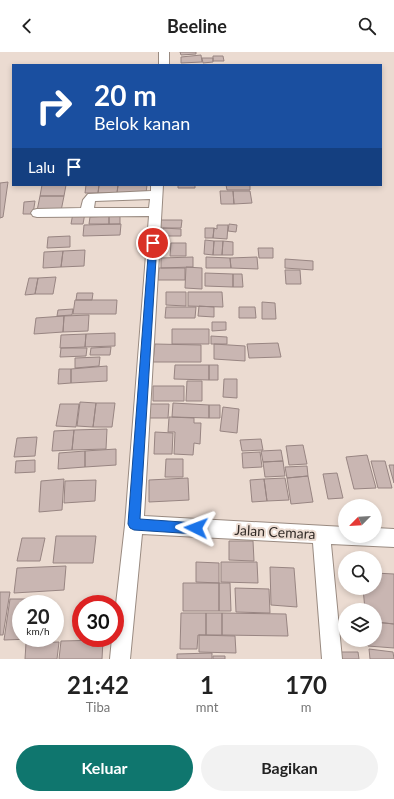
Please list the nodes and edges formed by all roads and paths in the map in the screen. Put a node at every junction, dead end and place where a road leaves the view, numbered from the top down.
1 (164, 52) edge
2 (164, 64) edge
3 (156, 190) edge
4 (87, 212) junction
5 (155, 212) junction
6 (37, 213) dead end
7 (134, 524) junction
8 (321, 535) junction
9 (338, 536) edge
10 (382, 538) edge
11 (394, 538) edge
12 (120, 659) edge
13 (332, 659) edge

1 - 2 street
3 - 4 street
3 - 5 street
4 - 5 street
4 - 6 street
5 - 7 street
7 - 8 street, Jalan Cemara
7 - 12 street
8 - 9 street, Jalan Cemara
8 - 13 street
10 - 11 street, Jalan Cemara

